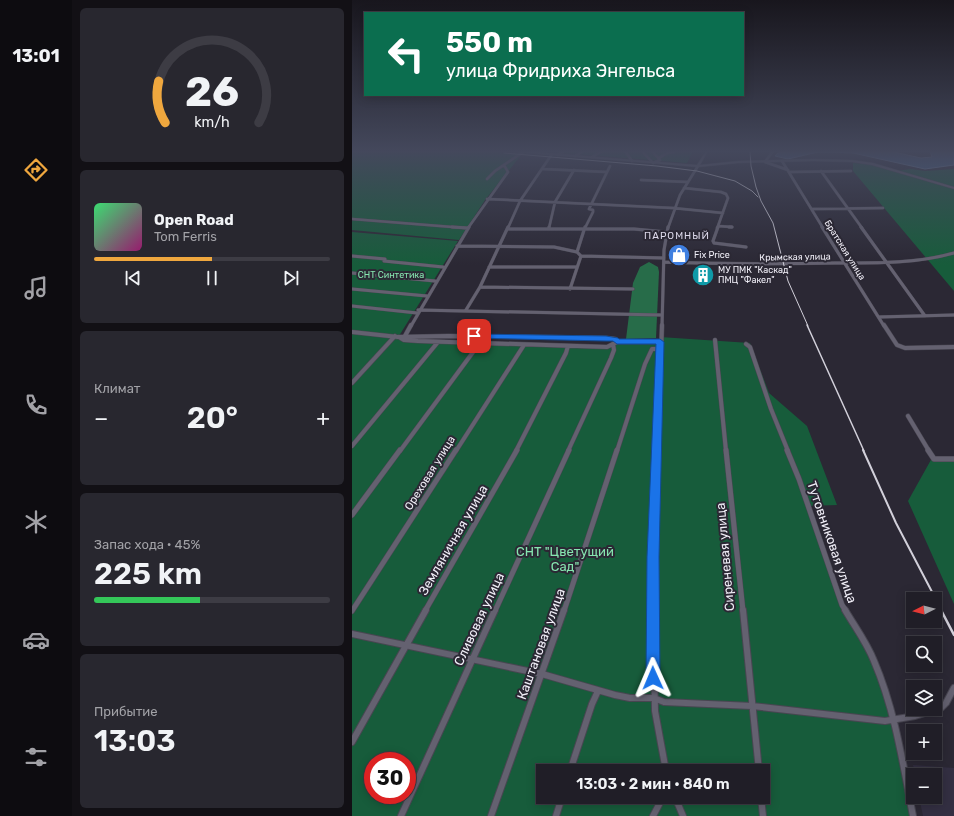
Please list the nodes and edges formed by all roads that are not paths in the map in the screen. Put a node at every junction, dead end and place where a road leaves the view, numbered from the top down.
1 (495, 189) edge
2 (529, 189) edge
3 (563, 189) edge
4 (598, 189) edge
5 (683, 189) edge
6 (693, 189) edge
7 (799, 189) edge
8 (834, 189) edge
9 (487, 199) junction
10 (520, 201) junction
11 (555, 202) junction
12 (590, 204) junction
13 (673, 208) junction
14 (882, 208) dead end
15 (848, 209) junction
16 (812, 210) junction
17 (723, 213) junction
18 (352, 219) edge
19 (718, 226) junction
20 (732, 227) dead end
21 (468, 228) junction
22 (507, 229) junction
23 (549, 229) junction
24 (584, 229) junction
25 (666, 232) junction
26 (456, 246) junction
27 (499, 246) junction
28 (746, 247) dead end
29 (577, 252) junction
30 (954, 253) edge
31 (352, 256) edge
32 (581, 256) junction
33 (664, 260) junction
34 (886, 262) junction
35 (844, 263) junction
36 (443, 267) junction
37 (489, 267) junction
38 (576, 268) junction
39 (352, 273) edge
40 (435, 281) junction
41 (480, 287) junction
42 (352, 288) edge
43 (570, 289) junction
44 (633, 290) dead end
45 (427, 296) junction
46 (352, 306) edge
47 (466, 310) junction
48 (418, 312) junction
49 (661, 315) junction
50 (954, 315) edge
51 (925, 316) junction
52 (879, 317) junction
53 (353, 333) edge
54 (395, 336) junction
55 (405, 336) junction
56 (715, 340) dead end
57 (438, 342) junction
58 (660, 342) junction
59 (615, 343) junction
60 (478, 344) junction
61 (746, 344) dead end
62 (524, 345) junction
63 (568, 346) junction
64 (954, 347) edge
65 (661, 350) junction
66 (352, 383) edge
67 (908, 416) dead end
68 (352, 446) edge
69 (954, 459) edge
70 (352, 515) edge
71 (352, 611) edge
72 (352, 634) edge
73 (405, 646) junction
74 (473, 659) junction
75 (542, 674) junction
76 (954, 688) edge
77 (598, 691) junction
78 (654, 698) junction
79 (752, 706) junction
80 (894, 720) junction
81 (352, 742) edge
82 (572, 764) edge
83 (665, 764) edge
84 (757, 764) edge
85 (560, 804) edge
86 (659, 804) edge
87 (678, 804) edge
88 (762, 804) edge
89 (401, 816) edge
90 (491, 816) edge
91 (556, 816) edge
92 (653, 816) edge
93 (683, 816) edge
94 (763, 816) edge
95 (913, 816) edge

1 - 9 street
2 - 10 street
3 - 11 street
4 - 12 street
5 - 13 street
6 - 17 street
7 - 16 street, Братская улица
8 - 15 street
9 - 10 street
9 - 21 street
10 - 11 street
10 - 22 street
11 - 12 street
11 - 23 street
12 - 13 street
12 - 24 street
13 - 17 street
13 - 25 street
14 - 15 street
15 - 16 street
15 - 34 street
16 - 35 street, Братская улица
17 - 19 street
18 - 21 street
19 - 20 street
19 - 28 street
21 - 26 street
22 - 23 street
22 - 27 street
23 - 24 street
24 - 25 street
24 - 29 street
25 - 33 street
26 - 27 street
26 - 36 street
27 - 29 street
27 - 37 street
29 - 32 street
30 - 34 street, Крымская улица
31 - 36 street
32 - 33 street, Крымская улица
32 - 38 street
33 - 35 street, Крымская улица
33 - 49 street
34 - 35 street, Крымская улица
34 - 51 street
35 - 52 street, Братская улица
36 - 40 street
37 - 38 street
37 - 41 street
38 - 43 street
39 - 40 street
40 - 45 street
41 - 43 street
41 - 47 street
42 - 45 street
43 - 44 street
45 - 48 street
46 - 48 street
47 - 48 street
47 - 49 street
48 - 55 street
49 - 58 street
50 - 51 street
51 - 52 street
52 - 64 street, Братская улица
53 - 54 street
54 - 55 street
54 - 57 street
54 - 66 street
55 - 59 street
56 - 79 street, Сиреневая улица
57 - 60 street
57 - 68 street
58 - 59 street
58 - 65 street
59 - 63 street
59 - 74 street, Сливовая улица
60 - 62 street
60 - 70 street
61 - 80 street, Тутовниковая улица
62 - 63 street
62 - 71 street, Ореховая улица
63 - 73 street, Земляничная улица
65 - 75 street, Каштановая улица
65 - 78 street
67 - 69 street
72 - 73 street
73 - 74 street
73 - 81 street, Земляничная улица
74 - 75 street
74 - 89 street, Сливовая улица
75 - 77 street
75 - 90 street, Каштановая улица
76 - 80 street
77 - 78 street
77 - 82 street
78 - 79 street
78 - 83 street
79 - 80 street
79 - 84 street, Сиреневая улица
80 - 95 street, Тутовниковая улица
85 - 91 street
86 - 92 street
87 - 93 street
88 - 94 street

